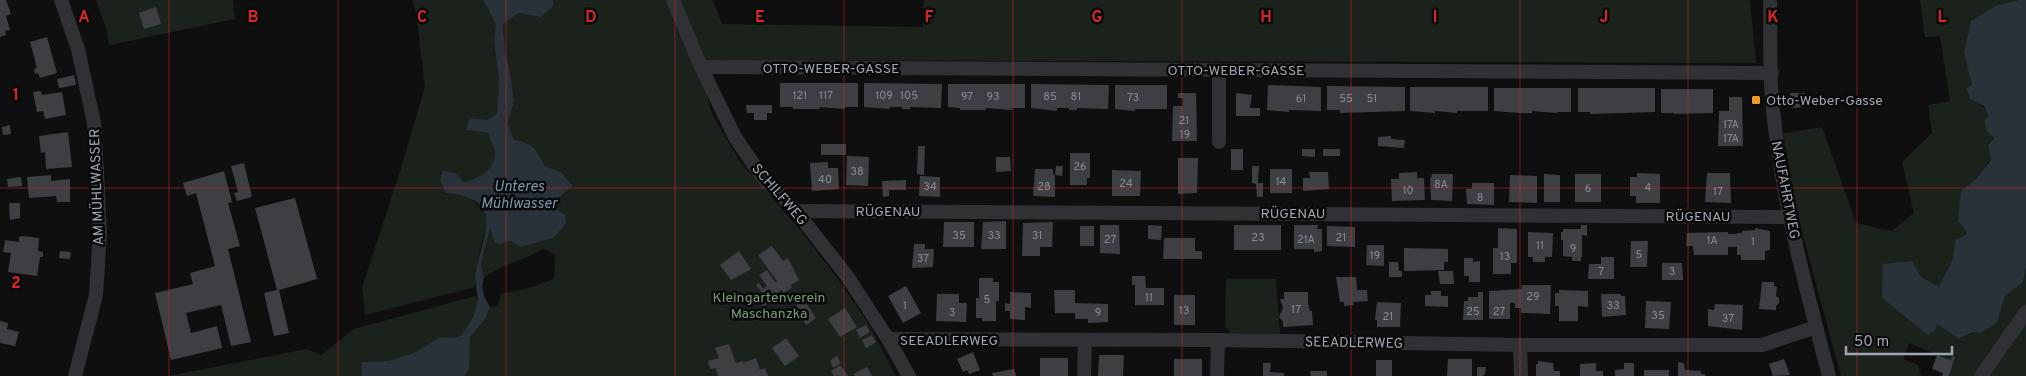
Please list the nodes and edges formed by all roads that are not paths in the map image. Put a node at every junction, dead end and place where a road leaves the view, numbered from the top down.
1 (61, 0) edge
2 (673, 0) edge
3 (1770, 0) edge
4 (701, 67) junction
5 (1219, 70) junction
6 (1772, 73) junction
7 (1219, 142) dead end
8 (796, 211) junction
9 (1790, 217) junction
10 (2026, 312) edge
11 (1816, 327) junction
12 (888, 339) junction
13 (1085, 340) junction
14 (1218, 340) junction
15 (1520, 345) junction
16 (75, 376) edge
17 (909, 376) edge
18 (1084, 376) edge
19 (1218, 376) edge
20 (1521, 376) edge
21 (1828, 376) edge
22 (1981, 376) edge

1 - 16 street, AM MÜHLWASSER
2 - 4 street, SCHILFWEG
3 - 6 street, NAUFAHRTWEG
4 - 5 street, OTTO-WEBER-GASSE
4 - 8 street, SCHILFWEG
5 - 6 street, OTTO-WEBER-GASSE
5 - 7 street
6 - 9 street, NAUFAHRTWEG
8 - 9 street, RÜGENAU
8 - 12 street, SCHILFWEG
9 - 11 street, NAUFAHRTWEG
10 - 22 street
11 - 15 street, SEEADLERWEG
11 - 21 street, NAUFAHRTWEG
12 - 13 street, SEEADLERWEG
12 - 17 street, SCHILFWEG
13 - 14 street, SEEADLERWEG
13 - 18 street
14 - 15 street, SEEADLERWEG
14 - 19 street
15 - 20 street

